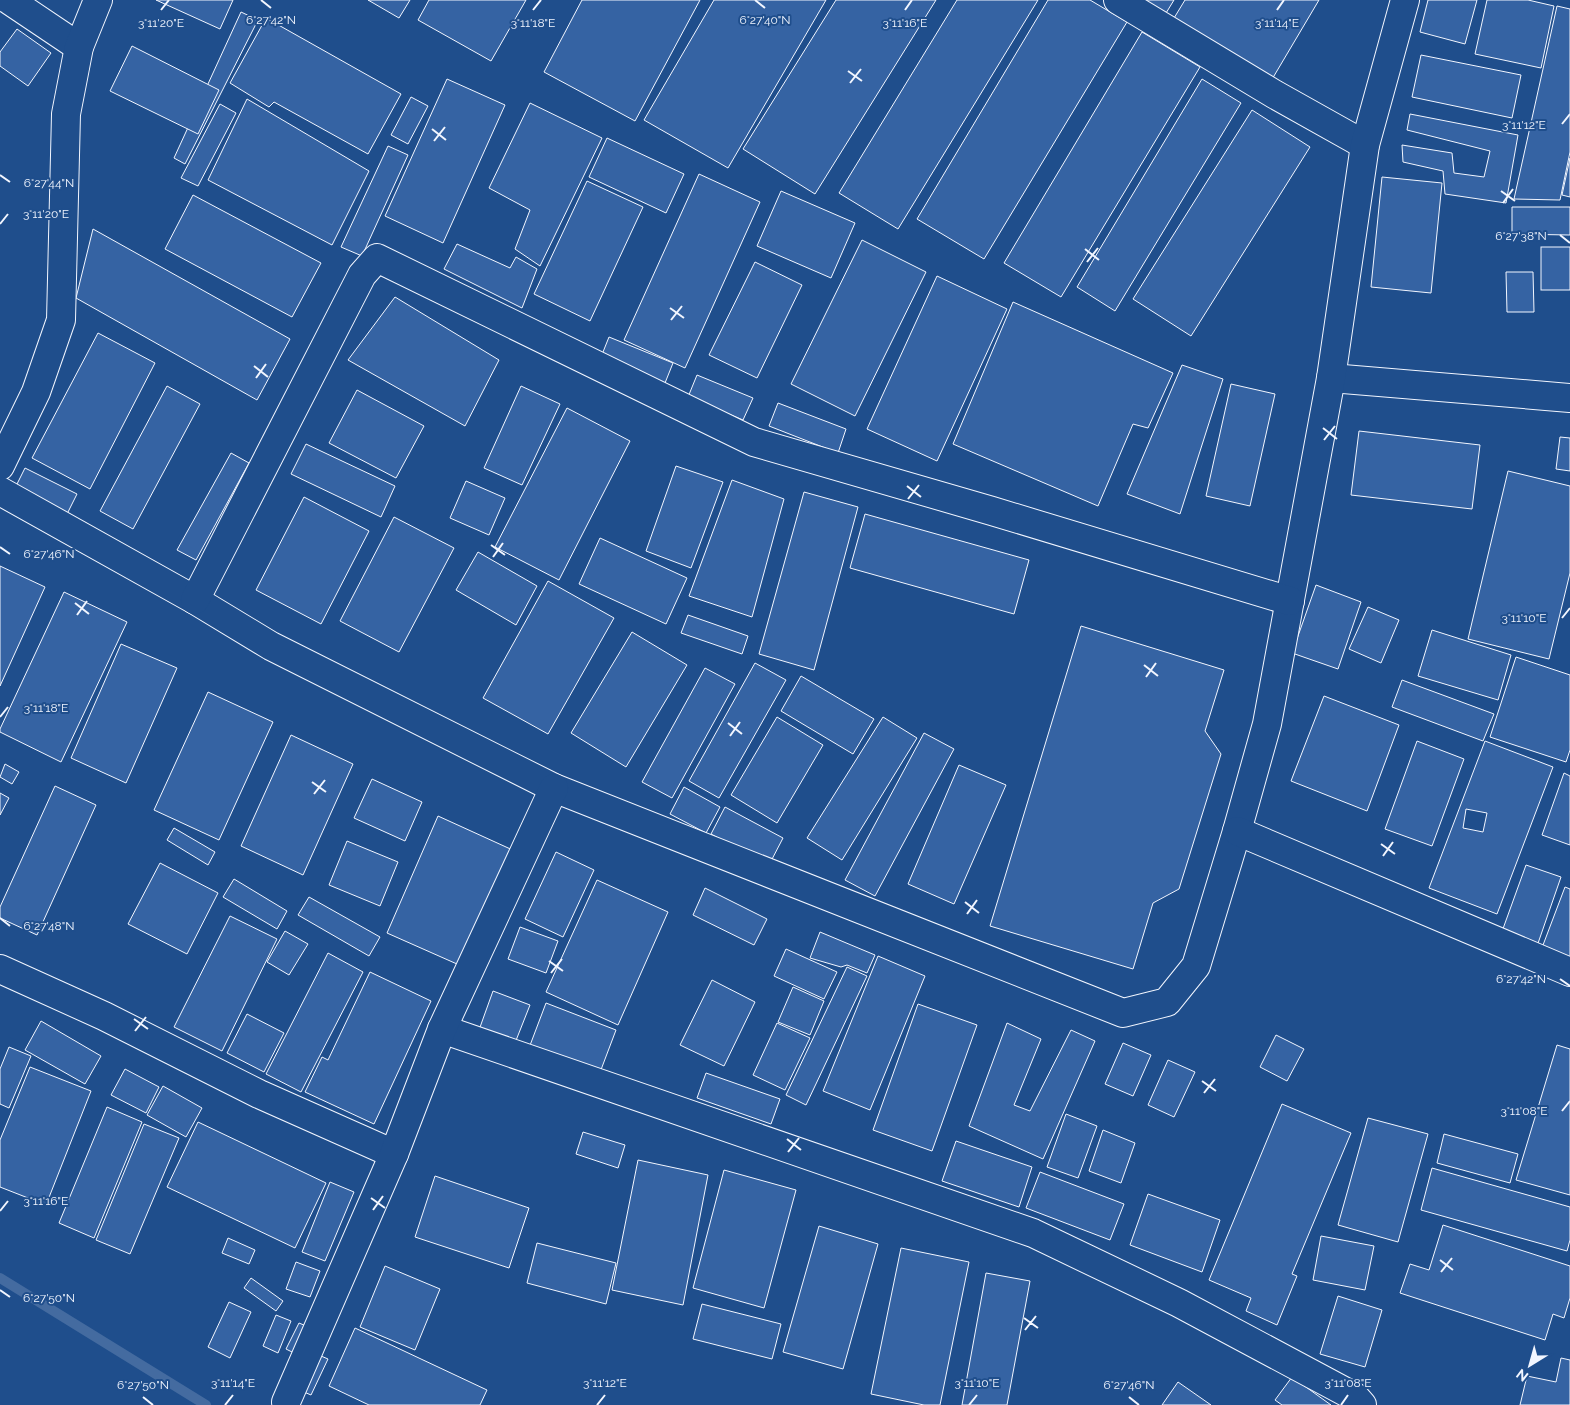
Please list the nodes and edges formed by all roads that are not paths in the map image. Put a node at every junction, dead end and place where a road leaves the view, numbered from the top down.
1 (9, 0) edge
2 (98, 0) edge
3 (1118, 0) edge
4 (1405, 0) edge
5 (79, 47) junction
6 (1365, 145) junction
7 (1330, 378) junction
8 (1570, 398) edge
9 (0, 466) edge
10 (0, 491) edge
11 (195, 600) junction
12 (1290, 601) junction
13 (554, 788) junction
14 (1237, 831) junction
15 (0, 969) edge
16 (1570, 972) edge
17 (442, 1029) junction
18 (394, 1154) junction
19 (286, 1402) dead end
20 (1362, 1405) edge

1 - 5 street
2 - 5 street
3 - 6 street
4 - 6 street
5 - 9 street
6 - 7 street
7 - 8 street
7 - 12 street
10 - 11 street
11 - 12 street
11 - 13 street
12 - 14 street
13 - 14 street
13 - 17 street
14 - 16 street
15 - 18 street
17 - 18 street
17 - 20 street
18 - 19 street

